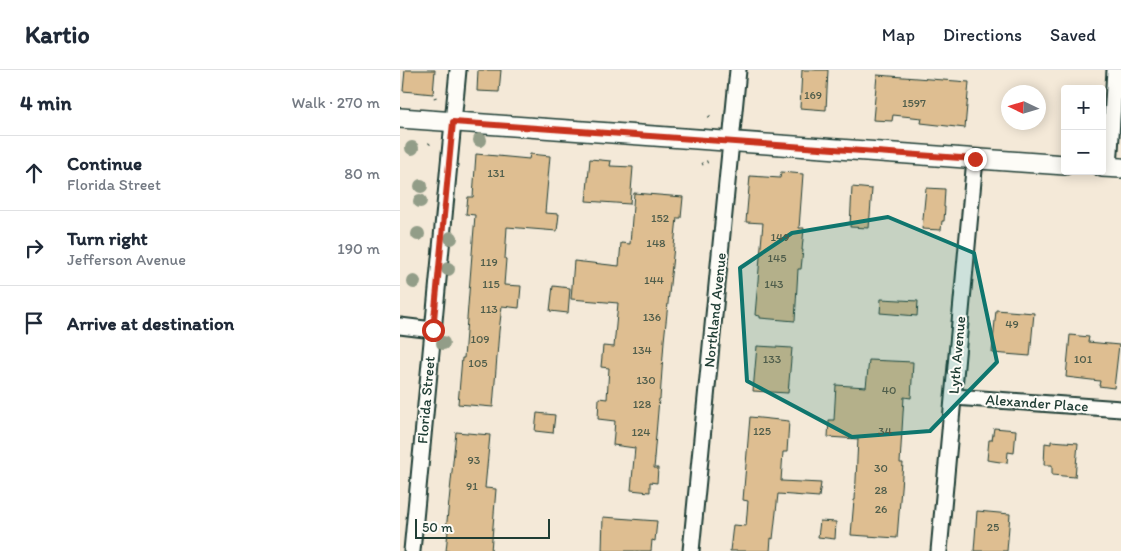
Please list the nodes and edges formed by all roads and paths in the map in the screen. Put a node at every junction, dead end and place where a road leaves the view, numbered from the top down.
1 (458, 70) edge
2 (738, 70) edge
3 (1115, 70) edge
4 (400, 118) edge
5 (453, 122) junction
6 (731, 142) junction
7 (975, 159) junction
8 (709, 161) dead end
9 (702, 164) dead end
10 (1061, 165) edge
11 (1111, 168) edge
12 (400, 326) edge
13 (433, 330) junction
14 (954, 396) junction
15 (1121, 409) edge
16 (412, 551) edge
17 (691, 551) edge
18 (939, 551) edge

1 - 5 street, Florida Street
2 - 6 street, Northland Avenue
3 - 11 street
4 - 5 street
5 - 6 street
5 - 13 street, Florida Street
6 - 7 street
6 - 17 street, Northland Avenue
7 - 10 street
7 - 14 street, Lyth Avenue
8 - 9 path
12 - 13 street
13 - 16 street, Florida Street
14 - 15 street, Alexander Place
14 - 18 street, Lyth Avenue

